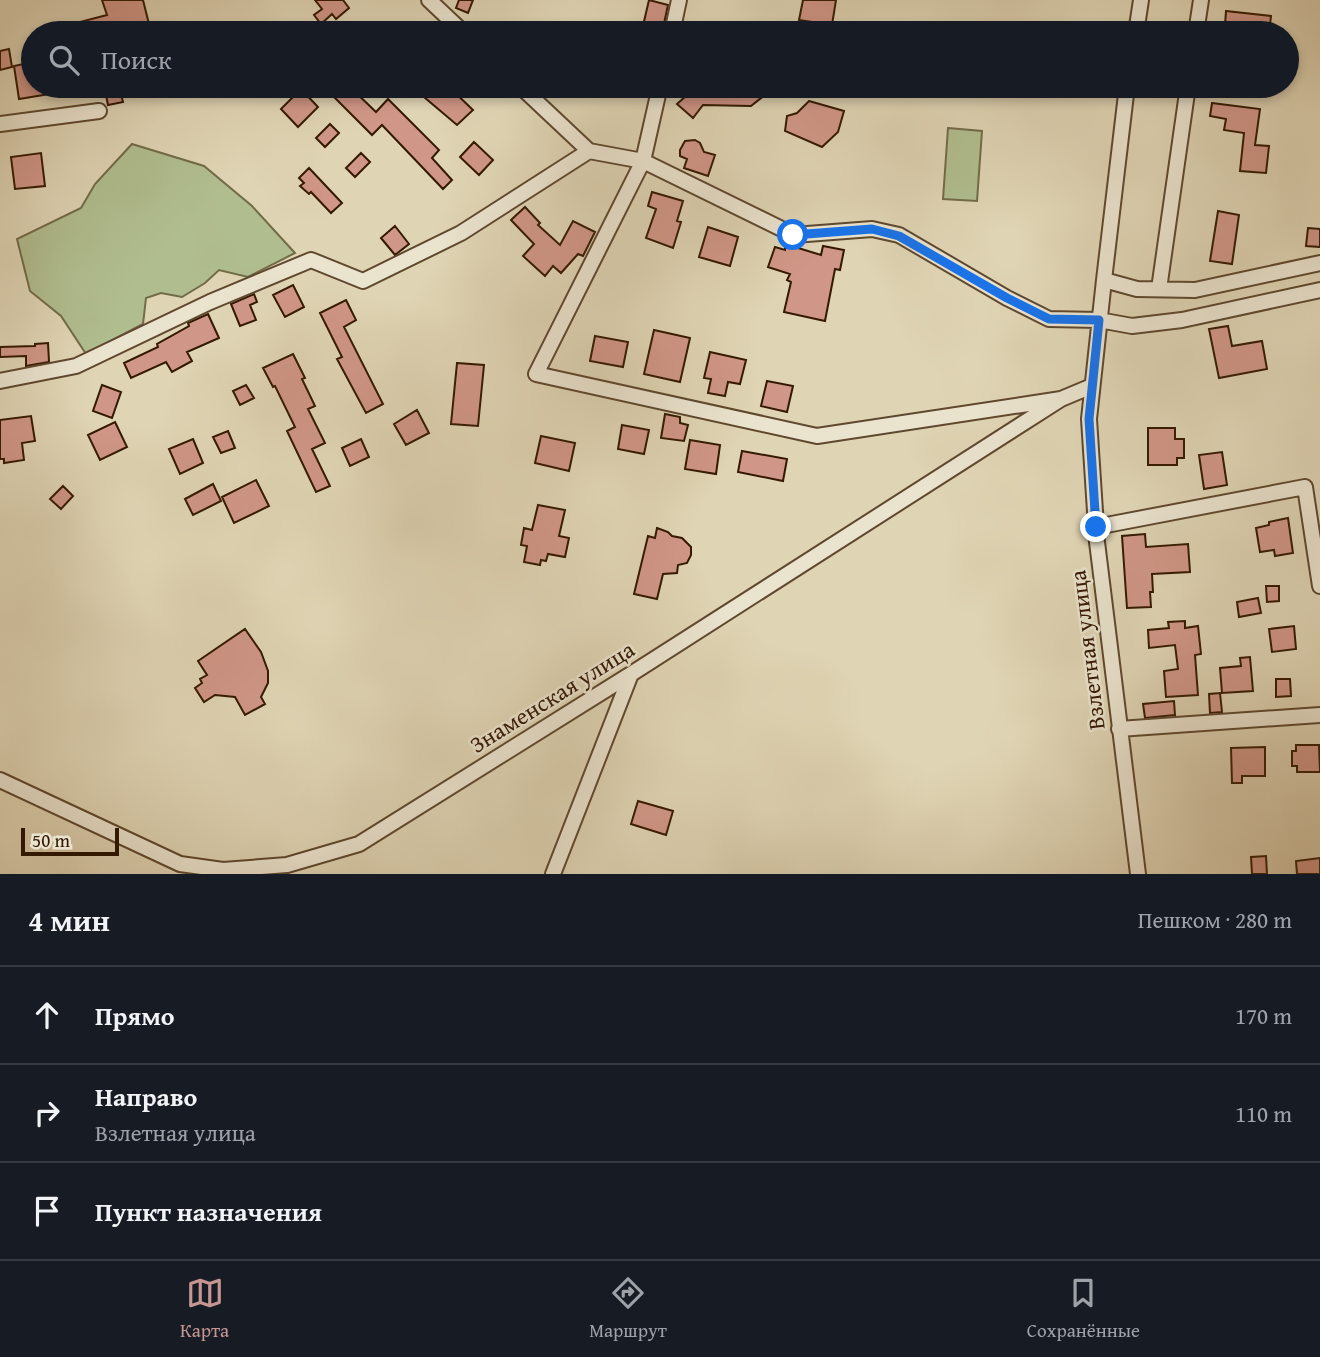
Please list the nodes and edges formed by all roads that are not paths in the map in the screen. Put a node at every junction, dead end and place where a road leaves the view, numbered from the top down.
1 (429, 0) edge
2 (679, 0) edge
3 (1141, 0) edge
4 (1201, 0) edge
5 (451, 21) edge
6 (675, 21) edge
7 (1138, 21) edge
8 (1198, 21) edge
9 (533, 98) edge
10 (657, 98) edge
11 (1126, 98) edge
12 (1186, 98) edge
13 (99, 111) dead end
14 (0, 124) edge
15 (589, 151) junction
16 (643, 161) junction
17 (1320, 263) edge
18 (1104, 280) junction
19 (1158, 289) junction
20 (1320, 290) edge
21 (1099, 320) junction
22 (0, 381) edge
23 (1092, 386) junction
24 (1061, 399) junction
25 (1096, 527) junction
26 (1320, 586) edge
27 (631, 674) junction
28 (1320, 715) edge
29 (1119, 729) junction
30 (0, 780) edge
31 (252, 871) edge
32 (553, 874) edge
33 (1138, 874) edge

1 - 5 street
2 - 6 street
3 - 7 street
4 - 8 street
9 - 15 street
10 - 16 street
11 - 18 street, Взлетная улица
12 - 19 street
13 - 14 street
15 - 16 street
15 - 22 street
16 - 21 street
16 - 24 street
17 - 19 street
18 - 19 street
18 - 21 street, Взлетная улица
20 - 21 street
21 - 23 street, Взлетная улица
23 - 24 street, Знаменская улица
23 - 25 street, Взлетная улица
24 - 27 street, Знаменская улица
25 - 26 street
25 - 29 street, Взлетная улица
27 - 31 street, Знаменская улица
27 - 32 street
28 - 29 street
29 - 33 street, Взлетная улица
30 - 31 street, Знаменская улица

